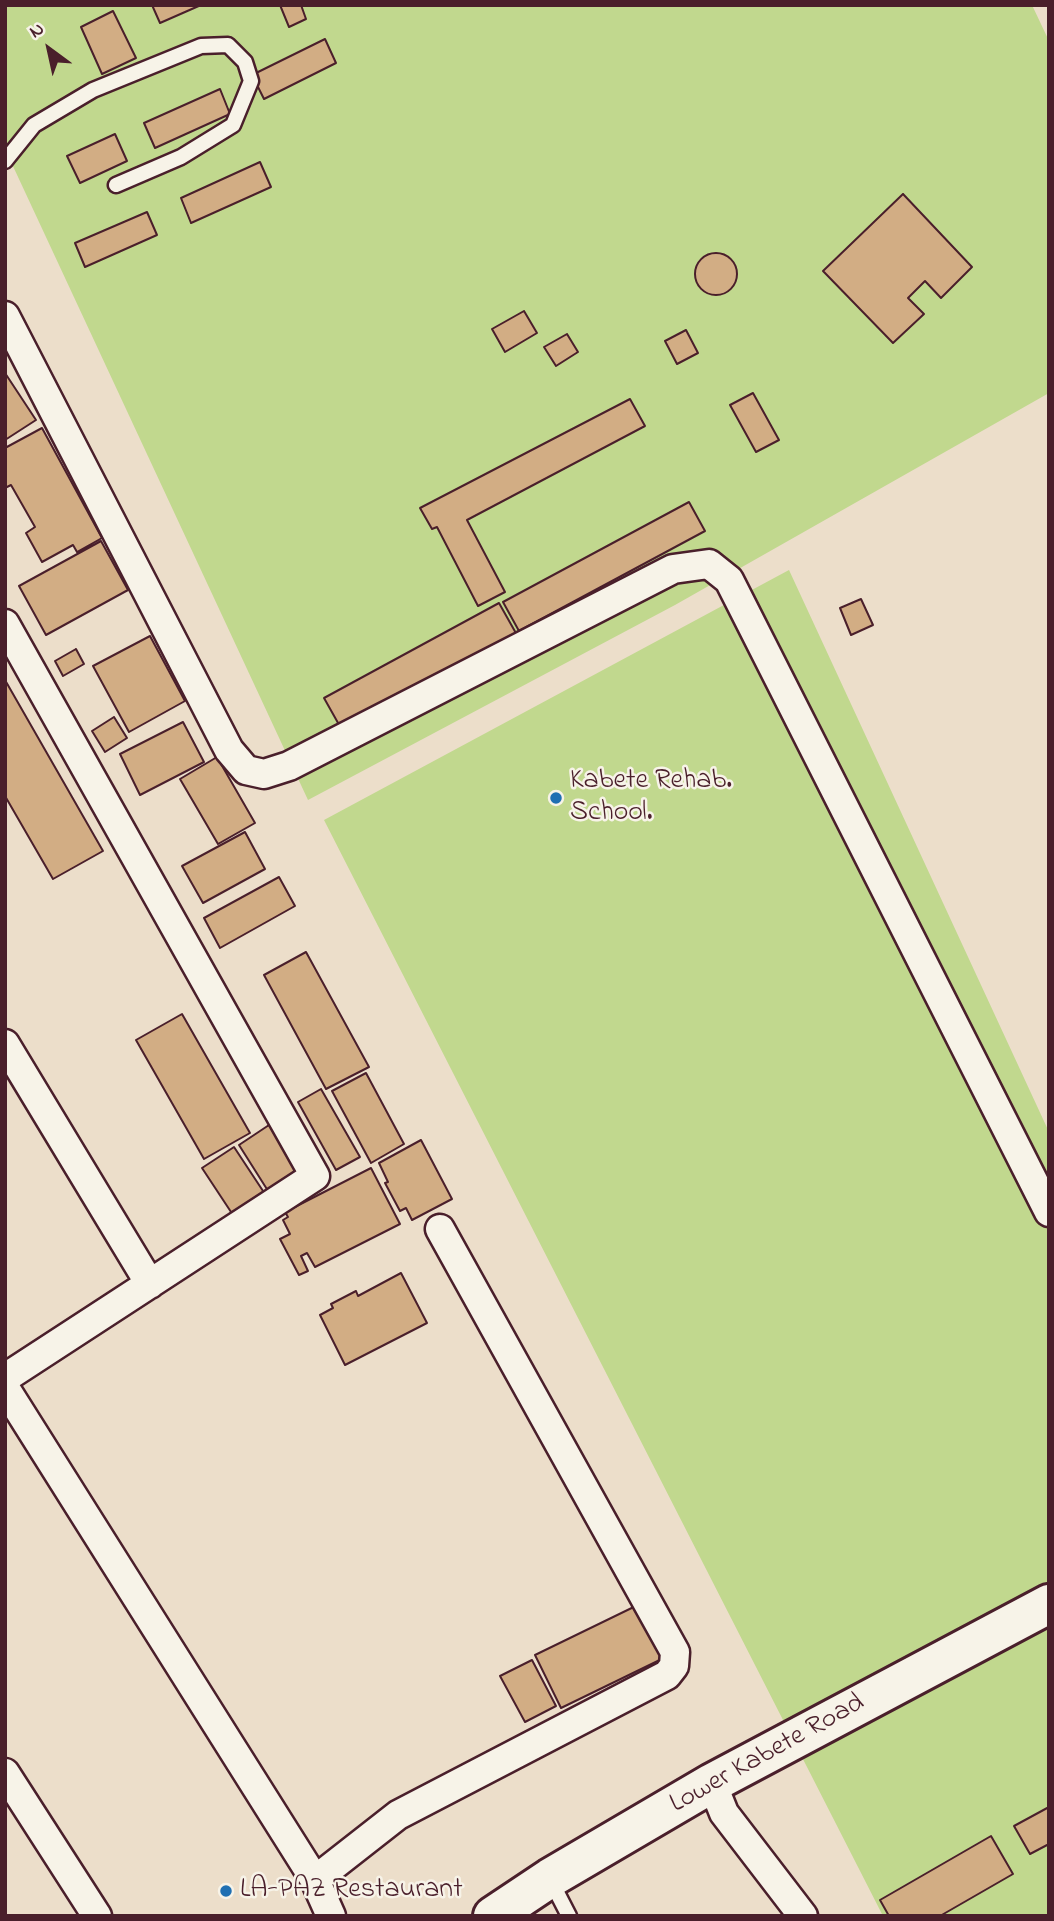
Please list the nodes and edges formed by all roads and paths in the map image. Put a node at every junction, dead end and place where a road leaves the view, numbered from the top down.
1 (5, 160) edge
2 (116, 185) dead end
3 (5, 316) edge
4 (5, 624) edge
5 (5, 1044) edge
6 (1049, 1212) edge
7 (440, 1229) dead end
8 (150, 1284) junction
9 (5, 1378) edge
10 (5, 1388) edge
11 (1049, 1604) edge
12 (5, 1773) edge
13 (712, 1783) junction
14 (550, 1878) junction
15 (315, 1880) junction
16 (97, 1916) edge
17 (331, 1916) edge
18 (493, 1916) edge
19 (569, 1916) edge
20 (803, 1916) edge

1 - 2 lane
3 - 6 street
4 - 8 street
5 - 8 street
7 - 15 street
8 - 9 street
10 - 15 street
11 - 13 main road, Lower Kabete Road
12 - 16 street
13 - 14 main road, Lower Kabete Road
13 - 20 street
14 - 18 main road, Lower Kabete Road
14 - 19 lane
15 - 17 street

